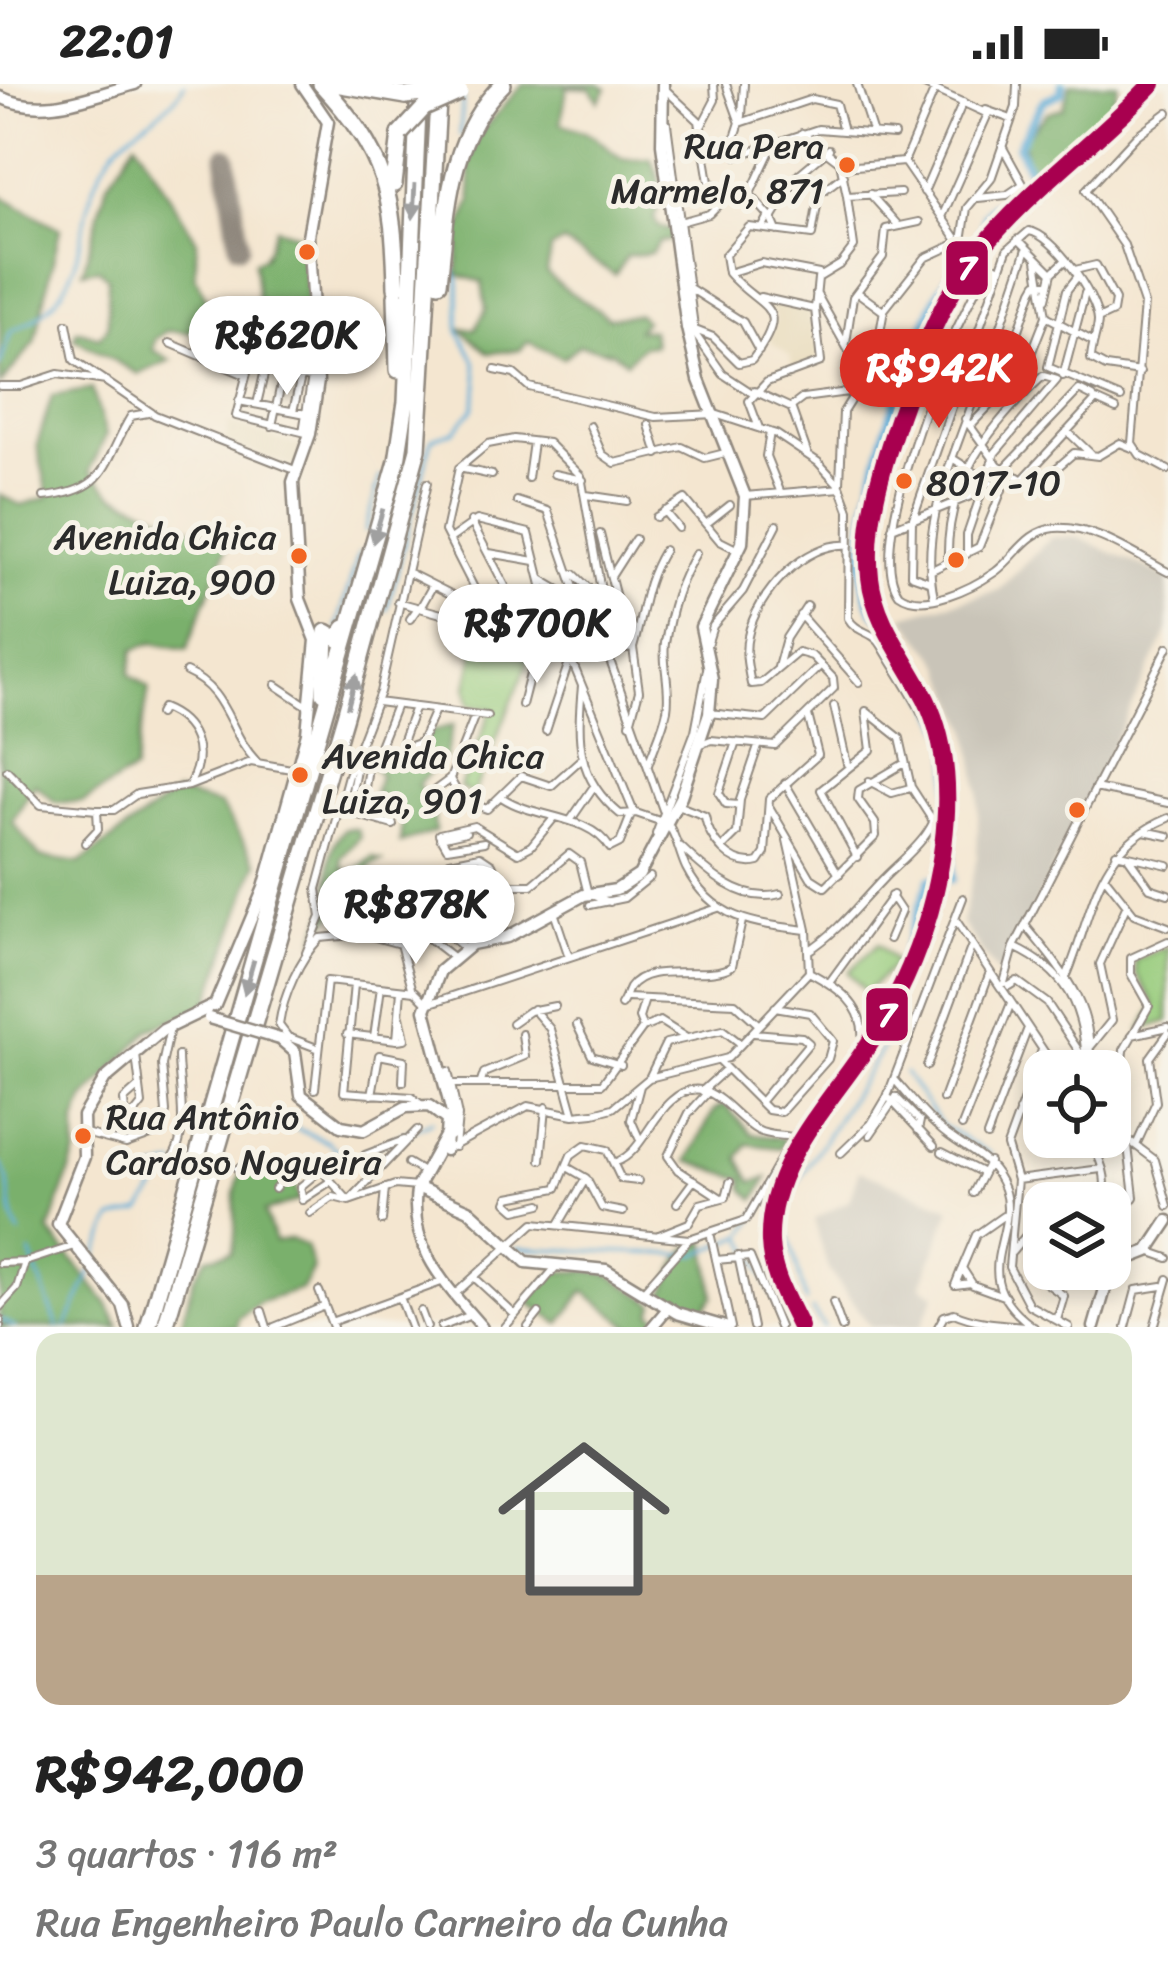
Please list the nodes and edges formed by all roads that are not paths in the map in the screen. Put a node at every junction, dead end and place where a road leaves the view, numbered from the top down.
1 (135, 84) edge
2 (302, 84) edge
3 (321, 84) edge
4 (335, 84) edge
5 (478, 84) edge
6 (502, 84) edge
7 (714, 84) edge
8 (726, 84) edge
9 (744, 84) edge
10 (857, 84) edge
11 (922, 84) edge
12 (1017, 84) edge
13 (454, 86) edge
14 (664, 86) edge
15 (935, 89) junction
16 (413, 90) edge
17 (0, 97) edge
18 (964, 101) junction
19 (986, 110) junction
20 (1168, 112) edge
21 (1012, 119) junction
22 (740, 123) junction
23 (701, 127) junction
24 (842, 127) junction
25 (808, 134) junction
26 (873, 134) junction
27 (894, 135) dead end
28 (1002, 146) junction
29 (771, 149) junction
30 (829, 149) junction
31 (904, 162) junction
32 (843, 171) junction
33 (923, 191) junction
34 (730, 193) junction
35 (900, 193) dead end
36 (750, 194) junction
37 (870, 194) junction
38 (847, 196) junction
39 (975, 199) junction
40 (393, 214) junction
41 (770, 217) junction
42 (942, 217) junction
43 (679, 222) junction
44 (919, 222) dead end
45 (897, 224) junction
46 (763, 227) junction
47 (779, 234) junction
48 (1018, 239) junction
49 (960, 243) junction
50 (1027, 249) junction
51 (1036, 260) junction
52 (1066, 260) junction
53 (999, 265) junction
54 (728, 273) junction
55 (1052, 273) junction
56 (1076, 273) junction
57 (819, 274) junction
58 (1037, 283) junction
59 (1049, 284) junction
60 (688, 287) junction
61 (1085, 292) junction
62 (816, 293) junction
63 (855, 294) junction
64 (760, 297) junction
65 (1045, 302) junction
66 (815, 309) junction
67 (884, 311) junction
68 (1046, 316) junction
69 (1098, 319) junction
70 (67, 324) dead end
71 (1059, 326) junction
72 (691, 328) junction
73 (292, 332) junction
74 (1076, 334) junction
75 (953, 336) junction
76 (316, 337) junction
77 (972, 340) junction
78 (1093, 341) junction
79 (254, 342) dead end
80 (170, 343) dead end
81 (846, 343) junction
82 (1015, 344) junction
83 (271, 345) junction
84 (227, 346) junction
85 (288, 350) junction
86 (759, 351) junction
87 (192, 352) junction
88 (1009, 358) junction
89 (222, 367) junction
90 (1026, 367) junction
91 (266, 369) junction
92 (496, 370) dead end
93 (246, 371) junction
94 (284, 372) junction
95 (1140, 372) junction
96 (1063, 376) junction
97 (301, 377) junction
98 (864, 377) junction
99 (311, 379) junction
100 (110, 381) junction
101 (0, 386) edge
102 (425, 387) junction
103 (977, 387) junction
104 (855, 391) junction
105 (753, 393) junction
106 (1094, 397) dead end
107 (1121, 398) dead end
108 (239, 400) junction
109 (257, 404) junction
110 (276, 407) junction
111 (791, 407) junction
112 (1116, 409) dead end
113 (293, 411) junction
114 (152, 414) junction
115 (306, 414) junction
116 (712, 415) junction
117 (968, 422) junction
118 (649, 424) dead end
119 (272, 426) junction
120 (590, 426) dead end
121 (760, 428) junction
122 (1067, 431) junction
123 (770, 432) junction
124 (306, 433) junction
125 (533, 442) junction
126 (980, 442) junction
127 (1136, 449) junction
128 (728, 452) junction
129 (658, 454) junction
130 (808, 455) junction
131 (1093, 456) junction
132 (952, 458) junction
133 (993, 458) junction
134 (969, 466) junction
135 (459, 468) junction
136 (295, 470) junction
137 (1003, 470) junction
138 (1168, 470) edge
139 (554, 474) dead end
140 (393, 475) junction
141 (492, 475) dead end
142 (986, 475) junction
143 (528, 478) dead end
144 (583, 480) junction
145 (1023, 480) junction
146 (427, 482) dead end
147 (840, 487) junction
148 (780, 492) junction
149 (980, 493) junction
150 (586, 495) junction
151 (44, 496) dead end
152 (745, 496) junction
153 (517, 501) dead end
154 (627, 501) dead end
155 (957, 502) junction
156 (730, 505) dead end
157 (935, 510) junction
158 (664, 511) junction
159 (656, 517) dead end
160 (471, 521) junction
161 (912, 521) junction
162 (706, 524) junction
163 (777, 525) dead end
164 (678, 528) dead end
165 (892, 528) junction
166 (600, 534) dead end
167 (635, 538) dead end
168 (450, 539) junction
169 (849, 545) junction
170 (737, 546) junction
171 (664, 550) dead end
172 (489, 553) junction
173 (696, 553) dead end
174 (967, 554) junction
175 (535, 561) junction
176 (948, 563) junction
177 (930, 571) junction
178 (407, 572) junction
179 (572, 572) junction
180 (1168, 572) edge
181 (612, 575) junction
182 (542, 579) junction
183 (931, 582) junction
184 (433, 585) junction
185 (934, 597) junction
186 (398, 602) junction
187 (580, 602) junction
188 (603, 602) junction
189 (807, 606) dead end
190 (419, 608) junction
191 (484, 611) junction
192 (800, 615) junction
193 (410, 619) dead end
194 (494, 629) junction
195 (502, 643) dead end
196 (1168, 647) edge
197 (633, 648) junction
198 (607, 652) junction
199 (705, 652) junction
200 (572, 653) junction
201 (821, 665) junction
202 (709, 666) junction
203 (778, 667) junction
204 (186, 672) dead end
205 (565, 672) junction
206 (581, 676) junction
207 (859, 682) dead end
208 (276, 685) dead end
209 (377, 702) junction
210 (590, 702) junction
211 (580, 704) junction
212 (396, 705) junction
213 (522, 705) dead end
214 (834, 706) dead end
215 (309, 707) junction
216 (415, 707) junction
217 (435, 710) junction
218 (159, 713) dead end
219 (709, 713) junction
220 (475, 715) junction
221 (808, 715) junction
222 (487, 716) dead end
223 (630, 723) junction
224 (546, 731) dead end
225 (704, 739) junction
226 (736, 742) junction
227 (759, 746) junction
228 (398, 750) junction
229 (580, 760) junction
230 (257, 762) junction
231 (905, 763) junction
232 (356, 764) junction
233 (848, 764) junction
234 (647, 767) junction
235 (8, 770) dead end
236 (297, 770) junction
237 (367, 774) dead end
238 (450, 779) junction
239 (869, 781) junction
240 (785, 782) junction
241 (189, 787) junction
242 (911, 787) junction
243 (593, 788) junction
244 (1096, 788) junction
245 (502, 798) junction
246 (1168, 803) edge
247 (767, 804) junction
248 (677, 805) junction
249 (739, 805) junction
250 (448, 808) dead end
251 (97, 810) junction
252 (627, 814) junction
253 (554, 818) junction
254 (1168, 818) edge
255 (664, 819) junction
256 (571, 821) junction
257 (933, 821) junction
258 (778, 822) junction
259 (766, 826) junction
260 (1141, 830) junction
261 (466, 832) dead end
262 (786, 835) junction
263 (1168, 836) edge
264 (440, 838) junction
265 (484, 842) dead end
266 (85, 843) dead end
267 (678, 844) junction
268 (722, 848) junction
269 (1116, 853) junction
270 (857, 857) junction
271 (1128, 857) junction
272 (1168, 864) edge
273 (432, 869) dead end
274 (839, 875) junction
275 (1104, 875) junction
276 (452, 876) junction
277 (650, 877) dead end
278 (502, 882) junction
279 (461, 888) junction
280 (780, 894) dead end
281 (1168, 894) edge
282 (588, 896) junction
283 (963, 898) dead end
284 (405, 902) dead end
285 (510, 902) dead end
286 (387, 906) dead end
287 (1126, 907) junction
288 (718, 908) junction
289 (555, 915) junction
290 (955, 919) junction
291 (742, 921) junction
292 (1025, 925) junction
293 (1168, 927) edge
294 (807, 930) junction
295 (508, 937) junction
296 (889, 939) dead end
297 (1168, 941) edge
298 (972, 945) junction
299 (1014, 947) junction
300 (465, 948) junction
301 (808, 951) junction
302 (306, 953) junction
303 (454, 958) junction
304 (569, 958) junction
305 (809, 972) junction
306 (992, 975) junction
307 (1066, 980) junction
308 (829, 983) junction
309 (354, 984) junction
310 (1005, 986) junction
311 (381, 988) junction
312 (401, 990) junction
313 (412, 991) junction
314 (646, 999) junction
315 (425, 1003) junction
316 (1011, 1003) junction
317 (555, 1006) dead end
318 (772, 1007) junction
319 (532, 1010) junction
320 (205, 1016) junction
321 (512, 1023) dead end
322 (577, 1025) dead end
323 (759, 1025) junction
324 (170, 1026) junction
325 (643, 1028) junction
326 (1028, 1028) junction
327 (1168, 1030) edge
328 (754, 1033) junction
329 (347, 1034) junction
330 (522, 1034) dead end
331 (1132, 1035) junction
332 (374, 1037) junction
333 (686, 1039) junction
334 (285, 1040) junction
335 (741, 1044) junction
336 (1091, 1046) junction
337 (318, 1048) junction
338 (1042, 1049) edge
339 (1078, 1050) edge
340 (1086, 1050) edge
341 (1091, 1050) edge
342 (1125, 1050) edge
343 (135, 1052) junction
344 (164, 1056) junction
345 (191, 1056) dead end
346 (178, 1057) junction
347 (719, 1061) junction
348 (621, 1065) junction
349 (927, 1066) dead end
350 (725, 1070) junction
351 (448, 1071) dead end
352 (649, 1078) junction
353 (894, 1079) junction
354 (403, 1082) dead end
355 (481, 1082) junction
356 (566, 1082) junction
357 (451, 1084) junction
358 (140, 1086) junction
359 (640, 1086) junction
360 (315, 1089) dead end
361 (705, 1092) junction
362 (371, 1094) junction
363 (889, 1099) junction
364 (944, 1099) dead end
365 (1023, 1099) edge
366 (760, 1102) junction
367 (423, 1106) junction
368 (546, 1107) junction
369 (613, 1108) junction
370 (1019, 1110) junction
371 (574, 1115) junction
372 (1023, 1116) edge
373 (631, 1120) junction
374 (962, 1126) dead end
375 (417, 1130) dead end
376 (82, 1132) junction
377 (870, 1135) dead end
378 (987, 1136) dead end
379 (639, 1138) junction
380 (793, 1138) junction
381 (407, 1139) junction
382 (449, 1139) junction
383 (1131, 1139) edge
384 (1137, 1143) junction
385 (841, 1153) dead end
386 (365, 1154) dead end
387 (1096, 1158) edge
388 (1128, 1158) edge
389 (542, 1160) dead end
390 (616, 1162) junction
391 (989, 1162) junction
392 (168, 1163) dead end
393 (408, 1163) dead end
394 (294, 1165) junction
395 (567, 1167) junction
396 (323, 1168) junction
397 (237, 1169) dead end
398 (1101, 1169) junction
399 (423, 1172) junction
400 (983, 1173) junction
401 (586, 1178) junction
402 (332, 1180) junction
403 (694, 1180) junction
404 (1017, 1180) junction
405 (638, 1181) dead end
406 (730, 1182) dead end
407 (1104, 1182) edge
408 (417, 1187) junction
409 (386, 1188) junction
410 (275, 1189) dead end
411 (973, 1193) dead end
412 (721, 1198) junction
413 (349, 1202) junction
414 (677, 1202) dead end
415 (541, 1204) dead end
416 (1131, 1204) edge
417 (1168, 1206) edge
418 (530, 1207) junction
419 (623, 1212) dead end
420 (310, 1214) dead end
421 (1004, 1216) junction
422 (1168, 1220) edge
423 (382, 1221) dead end
424 (559, 1224) junction
425 (530, 1225) junction
426 (711, 1235) junction
427 (656, 1237) junction
428 (689, 1239) junction
429 (1023, 1240) edge
430 (71, 1247) junction
431 (507, 1247) junction
432 (1149, 1249) junction
433 (738, 1256) junction
434 (1010, 1256) junction
435 (1168, 1258) edge
436 (716, 1260) junction
437 (25, 1262) junction
438 (0, 1263) edge
439 (556, 1267) junction
440 (475, 1278) junction
441 (444, 1281) junction
442 (744, 1283) junction
443 (1164, 1286) edge
444 (723, 1288) junction
445 (644, 1290) junction
446 (1055, 1290) edge
447 (320, 1291) dead end
448 (455, 1294) junction
449 (400, 1297) junction
450 (1006, 1297) junction
451 (832, 1302) dead end
452 (325, 1306) junction
453 (0, 1307) edge
454 (1168, 1307) edge
455 (668, 1308) junction
456 (262, 1311) dead end
457 (421, 1311) dead end
458 (539, 1312) dead end
459 (471, 1314) junction
460 (514, 1315) junction
461 (1057, 1320) junction
462 (1010, 1323) edge
463 (332, 1324) edge
464 (1032, 1326) edge
465 (130, 1327) edge
466 (148, 1327) edge
467 (165, 1327) edge
468 (270, 1327) edge
469 (411, 1327) edge
470 (427, 1327) edge
471 (441, 1327) edge
472 (482, 1327) edge
473 (505, 1327) edge
474 (528, 1327) edge
475 (652, 1327) edge
476 (728, 1327) edge
477 (752, 1327) edge
478 (779, 1327) edge
479 (842, 1327) edge
480 (938, 1327) edge
481 (1069, 1327) edge
482 (1094, 1327) edge
483 (1126, 1327) edge
484 (1154, 1327) edge

1 - 17 main road
2 - 76 main road
3 - 40 highway
4 - 16 highway
5 - 13 highway
6 - 102 highway
7 - 23 street
8 - 22 street
9 - 22 street
10 - 26 street
11 - 15 street
12 - 21 street
13 - 16 highway, bridge
13 - 40 highway, bridge
13 - 102 highway
14 - 23 street
14 - 43 main road
15 - 18 street
15 - 31 street
16 -> 140 highway
18 - 19 street
18 - 33 street
19 - 21 street
19 - 42 street
20 - 95 street
21 - 28 street
22 - 24 street
22 - 29 street
23 - 34 street
24 - 25 street
24 - 26 street
25 - 29 street
25 - 30 street
26 - 27 street
28 - 39 street
28 - 39 street
29 - 36 street
30 - 32 street
30 - 41 street
31 - 32 street
31 - 33 street
32 - 38 street
32 - 47 street
33 - 42 street
34 - 36 street
34 - 43 street
35 - 37 street
36 - 41 street
37 - 38 street
37 - 45 street
38 - 57 street
39 - 49 street
40 - 140 highway
41 - 46 street
41 - 47 street
42 - 49 street
43 - 60 main road
44 - 45 street
45 - 63 street
46 - 47 street
46 - 54 street
48 - 50 street
48 - 52 street
48 - 53 street
49 - 67 street
50 - 51 street
50 - 82 street
51 - 55 street
51 - 58 street
52 - 55 street
52 - 56 street
53 - 75 street
53 - 77 street
54 - 57 street
54 - 64 street
55 - 59 street
56 - 61 street
56 - 69 street
56 - 71 street
57 - 62 street
58 - 59 street
58 - 65 street
58 - 82 street
59 - 65 street
60 - 72 main road
60 - 86 street
61 - 69 street
61 - 74 street
62 - 66 street
62 - 81 street
63 - 67 street
63 - 81 street
64 - 66 street
64 - 86 street
65 - 68 street
66 - 105 street
67 - 98 street
68 - 71 street
68 - 90 street
69 - 78 street
70 - 100 street
71 - 74 street
71 - 96 street
72 - 86 street
72 - 105 street
72 - 116 main road
73 - 76 street
73 - 83 street
73 - 85 street
74 - 78 street
74 - 96 street
75 - 77 street
75 - 165 street
76 - 124 main road
77 - 103 street
77 - 161 street
78 - 95 street
79 - 84 street
80 - 87 street
81 - 98 street
82 - 88 street
83 - 85 street
83 - 91 street
84 - 87 street
84 - 89 street
85 - 94 street
85 - 99 street
87 - 89 street
88 - 90 street
88 - 103 street
89 - 93 street
90 - 117 street
91 - 93 street
91 - 94 street
91 - 109 street
92 - 116 street
93 - 108 street
94 - 97 street
94 - 110 street
95 - 127 street
96 - 107 street
97 - 99 street
97 - 113 street
98 - 104 street
99 - 115 street
100 - 101 street
100 - 114 street
467 -> 102 highway
103 - 117 street
104 - 111 street
104 - 147 street
105 - 111 street
105 - 121 street
106 - 137 street
108 - 109 street
108 - 119 street
109 - 110 street
110 - 113 street
110 - 119 street
111 - 130 street
112 - 122 street
113 - 115 street
114 - 136 street
114 - 151 street
115 - 124 street
116 - 121 street
116 - 128 main road
117 - 126 street
117 - 132 street
118 - 129 street
119 - 124 street
120 - 129 street
121 - 123 street
122 - 131 street
122 - 145 street
123 - 130 street
123 - 148 street
124 - 136 main road
125 - 135 street
125 - 143 street
125 - 144 street
126 - 133 street
126 - 133 street
126 - 134 street
127 - 131 street
127 - 138 street
128 - 129 street
128 - 152 main road
130 - 147 street
131 - 145 street
132 - 134 street
132 - 157 street
133 - 137 street
133 - 142 street
134 - 142 street
134 - 155 street
135 - 141 street
135 - 168 street
136 - 215 main road
137 - 145 street
139 - 144 street
140 -> 466 highway
142 - 149 street
142 - 174 street
144 - 150 street
146 - 178 street
147 - 148 street
147 - 169 street
148 - 152 street
149 - 155 street
149 - 174 street
150 - 154 street
150 - 188 street
152 - 170 main road
153 - 179 street
155 - 157 street
155 - 176 street
156 - 162 street
157 - 161 street
157 - 177 street
158 - 159 street
158 - 162 street
158 - 164 street
160 - 168 street
160 - 172 street
160 - 175 street
161 - 165 street
161 - 183 street
162 - 170 street
163 - 199 street
165 - 185 street
166 - 181 street
167 - 181 street
168 - 191 street
169 - 203 street
169 - 257 street
170 - 199 main road
171 - 197 street
172 - 175 street
172 - 213 street
173 - 234 street
174 - 176 street
175 - 182 street
176 - 177 street
177 - 183 street
178 - 184 street
178 - 186 street
179 - 187 street
179 - 188 street
180 - 185 street
181 - 188 street
182 - 187 street
182 - 200 street
183 - 185 street
184 - 190 street
184 - 191 street
186 - 190 street
186 - 209 street
187 - 198 street
189 - 192 street
190 - 193 street
190 - 194 street
191 - 194 street
192 - 203 street
192 - 207 street
194 - 195 street
196 - 244 street
197 - 198 street
197 - 223 street
198 - 223 street
199 - 202 main road
200 - 205 street
200 - 206 street
201 - 203 street
201 - 219 street
201 - 221 street
202 - 219 main road
202 - 255 street
204 - 230 street
205 - 206 street
205 - 224 street
206 - 210 street
206 - 211 street
208 - 215 street
209 - 212 street
209 - 232 street
210 - 211 street
210 - 252 street
211 - 229 street
212 - 216 street
212 - 232 street
214 - 233 street
215 - 236 main road
216 - 217 street
216 - 228 street
217 - 220 street
217 - 228 street
218 - 241 street
219 - 225 main road
220 - 222 street
220 - 238 street
221 - 227 street
221 - 240 street
223 - 234 street
225 - 226 street
225 - 248 main road
226 - 227 street
226 - 249 street
227 - 249 street
228 - 232 street
229 - 243 street
229 - 245 street
230 - 236 street
230 - 241 street
231 - 233 street
231 - 239 street
231 - 242 street
232 - 237 street
232 - 302 street
233 - 270 street
234 - 255 street
235 - 251 street
236 - 320 main road
238 - 245 street
238 - 250 street
239 - 242 street
239 - 270 street
240 - 247 street
240 - 274 street
241 - 251 street
242 - 257 street
243 - 252 street
243 - 256 street
244 - 246 street
244 - 292 street
245 - 253 street
247 - 258 street
247 - 259 street
248 - 255 main road
248 - 268 street
249 - 268 street
251 - 266 street
252 - 255 street
252 - 256 street
253 - 256 street
253 - 264 street
254 - 260 street
255 - 267 street
255 - 282 main road
257 - 301 street
258 - 259 street
258 - 262 street
259 - 268 street
260 - 263 street
260 - 269 street
261 - 264 street
262 - 274 street
262 - 294 street
264 - 265 street
267 - 280 street
267 - 288 street
269 - 271 street
269 - 275 street
270 - 274 street
271 - 272 street
271 - 281 street
273 - 276 street
275 - 287 street
275 - 307 street
276 - 278 street
276 - 278 street
276 - 279 street
277 - 282 street
278 - 279 street
278 - 282 street
279 - 285 street
282 - 289 main road
282 - 295 street
283 - 290 street
284 - 300 street
286 - 303 street
287 - 293 street
287 - 336 street
288 - 291 street
288 - 304 street
289 - 295 main road
289 - 304 street
290 - 298 street
290 - 353 street
291 - 294 street
291 - 314 street
292 - 299 street
292 - 307 street
294 - 301 street
295 - 300 main road
296 - 308 street
297 - 331 street
298 - 306 street
298 - 349 street
299 - 307 street
299 - 310 street
300 - 303 main road
301 - 305 street
302 - 313 street
302 - 334 street
303 - 315 main road
304 - 315 street
305 - 308 street
305 - 318 street
306 - 310 street
306 - 364 street
307 - 336 street
307 - 340 street
308 - 380 street
309 - 311 street
309 - 329 street
309 - 337 street
310 - 316 street
310 - 339 street
311 - 312 street
311 - 332 street
312 - 313 street
312 - 332 street
313 - 315 street
314 - 323 street
314 - 325 street
315 - 382 main road
316 - 326 street
316 - 374 street
317 - 319 street
318 - 323 street
318 - 366 street
319 - 321 street
319 - 356 street
320 - 324 main road
320 - 334 main road, bridge
322 - 348 street
323 - 328 street
324 - 343 main road
324 - 344 street
325 - 333 street
325 - 348 street
326 - 338 street
326 - 378 street
327 - 331 street
327 - 384 street
328 - 335 street
328 - 366 street
329 - 332 street
329 - 362 street
330 - 355 street
331 - 342 street
333 - 335 street
333 - 352 street
334 - 337 street
334 - 367 main road
335 - 347 street
336 - 341 street
337 - 360 street
343 - 358 street
343 - 376 main road
344 - 346 street
344 - 376 street
345 - 346 street
346 - 392 street
347 - 350 street
347 - 352 street
348 - 356 street
350 - 361 street
350 - 366 street
351 - 357 street
352 - 359 street
353 - 363 street
353 - 391 street
354 - 362 street
355 - 356 street
355 - 357 street
356 - 371 street
357 - 382 street
358 - 358 street
359 - 369 street
359 - 373 street
361 - 379 street
361 - 380 street
361 - 403 street
362 - 367 street
363 - 377 street
363 - 385 street
363 - 400 street
365 - 370 street
367 - 382 main road
368 - 371 street
368 - 382 street
368 - 389 street
369 - 371 street
369 - 373 street
370 - 372 street
370 - 404 street
373 - 379 street
375 - 381 street
376 - 430 main road
379 - 390 street
380 - 426 street
381 - 386 street
381 - 413 street
382 - 399 main road
383 - 384 street
384 - 417 street
387 - 398 street
388 - 416 street
390 - 395 street
390 - 405 street
391 - 400 street
391 - 421 street
393 - 399 street
394 - 396 street
394 - 397 street
394 - 410 street
395 - 401 street
395 - 418 street
396 - 402 street
396 - 402 street
398 - 404 street
398 - 407 street
399 - 408 main road
400 - 411 street
401 - 419 street
401 - 424 street
402 - 413 street
403 - 412 street
403 - 414 street
404 - 434 street
406 - 412 street
408 - 409 street
408 - 431 main road
408 - 441 street
409 - 413 street
409 - 423 street
412 - 427 street
413 - 420 street
415 - 418 street
418 - 425 street
421 - 450 street
421 - 450 street
422 - 432 main road
424 - 425 street
424 - 427 street
425 - 431 street
426 - 428 street
426 - 436 street
427 - 428 street
428 - 445 street
429 - 434 street
430 - 437 street
430 - 465 main road
431 - 439 main road
431 - 440 street
432 - 435 street
432 - 482 main road
433 - 436 street
433 - 442 street
433 - 478 street
434 - 461 street
436 - 444 street
437 - 438 street
437 - 453 street
439 - 445 main road
439 - 460 street
440 - 448 street
440 - 460 street
441 - 448 street
441 - 449 street
442 - 444 street
442 - 477 street
443 - 454 street
443 - 483 street
443 - 484 street
444 - 476 street
445 - 455 main road
446 - 461 street
447 - 452 street
448 - 459 street
449 - 463 street
449 - 469 street
450 - 462 street
451 - 479 street
452 - 463 street
452 - 468 street
455 - 475 street
455 - 476 main road
456 - 468 street
457 - 470 street
458 - 474 street
459 - 471 street
459 - 472 street
460 - 473 street
461 - 481 street
462 - 464 street
462 - 480 street

